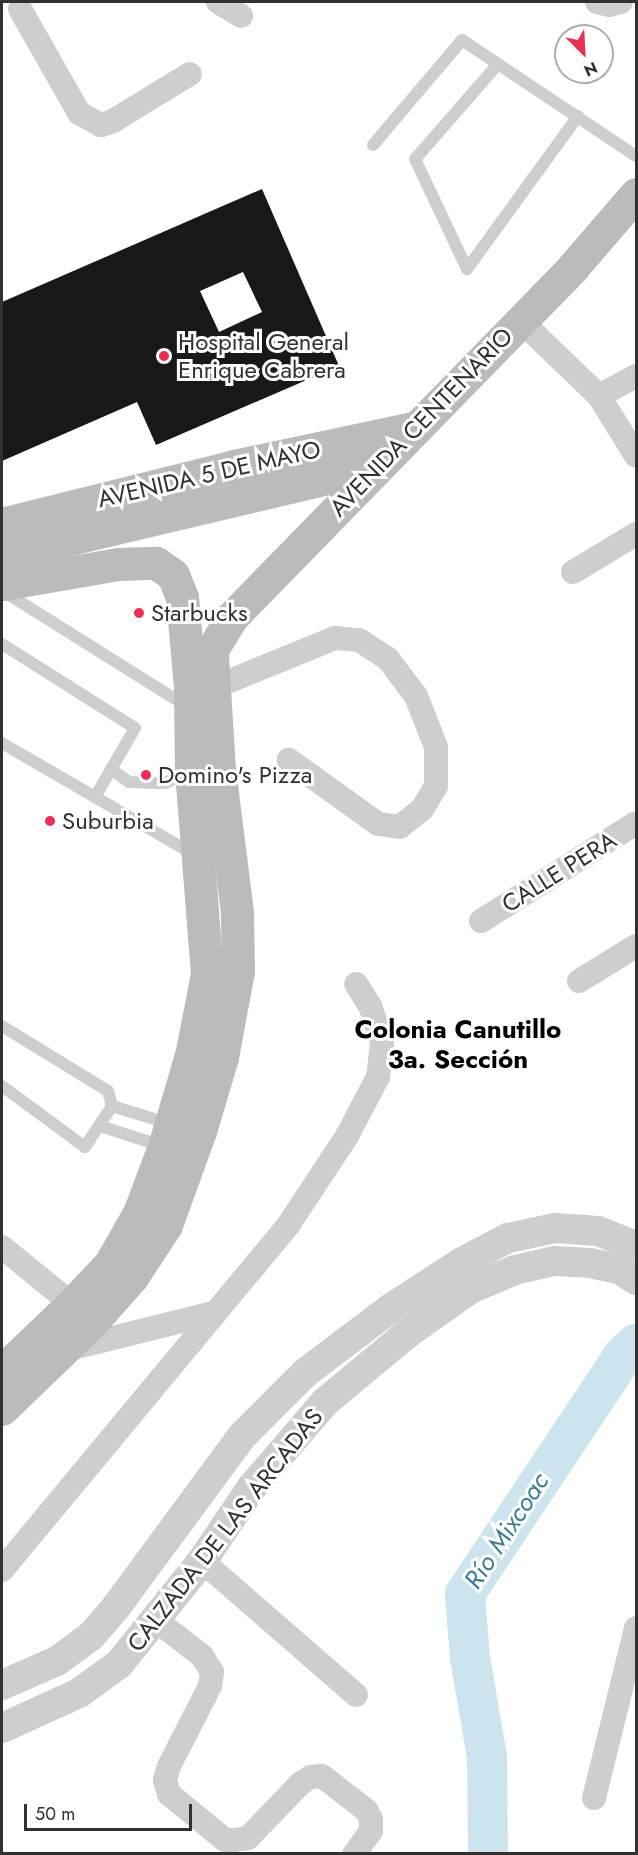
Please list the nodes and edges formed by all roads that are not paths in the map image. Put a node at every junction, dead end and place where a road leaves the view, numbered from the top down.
1 (218, 2) edge
2 (597, 2) edge
3 (621, 2) edge
4 (18, 10) edge
5 (241, 16) dead end
6 (498, 64) junction
7 (190, 74) dead end
8 (578, 116) junction
9 (373, 145) dead end
10 (636, 156) edge
11 (636, 194) edge
12 (520, 321) junction
13 (636, 376) edge
14 (599, 396) junction
15 (417, 427) junction
16 (636, 456) edge
17 (378, 466) junction
18 (2, 524) edge
19 (636, 534) edge
20 (2, 555) edge
21 (573, 572) dead end
22 (2, 584) edge
23 (2, 591) edge
24 (2, 644) edge
25 (198, 694) junction
26 (2, 743) edge
27 (289, 760) dead end
28 (111, 769) junction
29 (192, 771) junction
30 (95, 797) junction
31 (636, 823) edge
32 (199, 857) junction
33 (481, 921) dead end
34 (636, 946) edge
35 (579, 981) dead end
36 (356, 984) dead end
37 (2, 1026) edge
38 (2, 1086) edge
39 (112, 1106) junction
40 (100, 1126) junction
41 (181, 1140) junction
42 (636, 1245) edge
43 (2, 1246) edge
44 (636, 1280) edge
45 (82, 1313) junction
46 (213, 1313) junction
47 (62, 1351) junction
48 (11, 1363) edge
49 (2, 1409) edge
50 (202, 1561) junction
51 (2, 1570) edge
52 (157, 1621) junction
53 (636, 1628) edge
54 (2, 1686) edge
55 (356, 1695) dead end
56 (2, 1728) edge
57 (594, 1798) dead end
58 (354, 1854) edge

1 - 5 street
2 - 3 street
4 - 7 street
6 - 8 lane
6 - 8 lane
6 - 9 lane
8 - 10 lane
11 - 12 main road, AVENIDA CENTENARIO
12 - 14 street
12 - 15 main road, AVENIDA CENTENARIO
13 - 14 street
14 - 16 street
15 - 17 main road, AVENIDA CENTENARIO
15 - 18 main road, AVENIDA 5 DE MAYO
17 - 20 main road, AVENIDA 5 DE MAYO
17 - 25 main road, AVENIDA CENTENARIO
19 - 21 street
22 - 25 main road
23 - 25 lane
24 - 28 lane
25 - 27 street
25 - 29 main road, AVENIDA CENTENARIO
25 - 41 main road, AVENIDA CENTENARIO
26 - 30 lane
28 - 29 lane
28 - 30 lane
29 - 32 main road, AVENIDA CENTENARIO
30 - 32 lane
31 - 33 street, CALLE PERA
32 - 41 main road, AVENIDA CENTENARIO
34 - 35 street
36 - 46 street
37 - 39 lane
38 - 40 lane
39 - 40 lane
39 - 41 lane
40 - 41 lane
41 - 45 main road, AVENIDA CENTENARIO
42 - 54 street, CALZADA DE LAS ARCADAS
43 - 45 street
44 - 50 street, CALZADA DE LAS ARCADAS
45 - 47 main road, AVENIDA CENTENARIO
45 - 48 main road, AVENIDA CENTENARIO
46 - 47 street
46 - 51 street
47 - 48 street
47 - 49 main road, AVENIDA CENTENARIO
50 - 52 street, CALZADA DE LAS ARCADAS
50 - 55 street
52 - 56 street, CALZADA DE LAS ARCADAS
52 - 58 street
53 - 57 street

